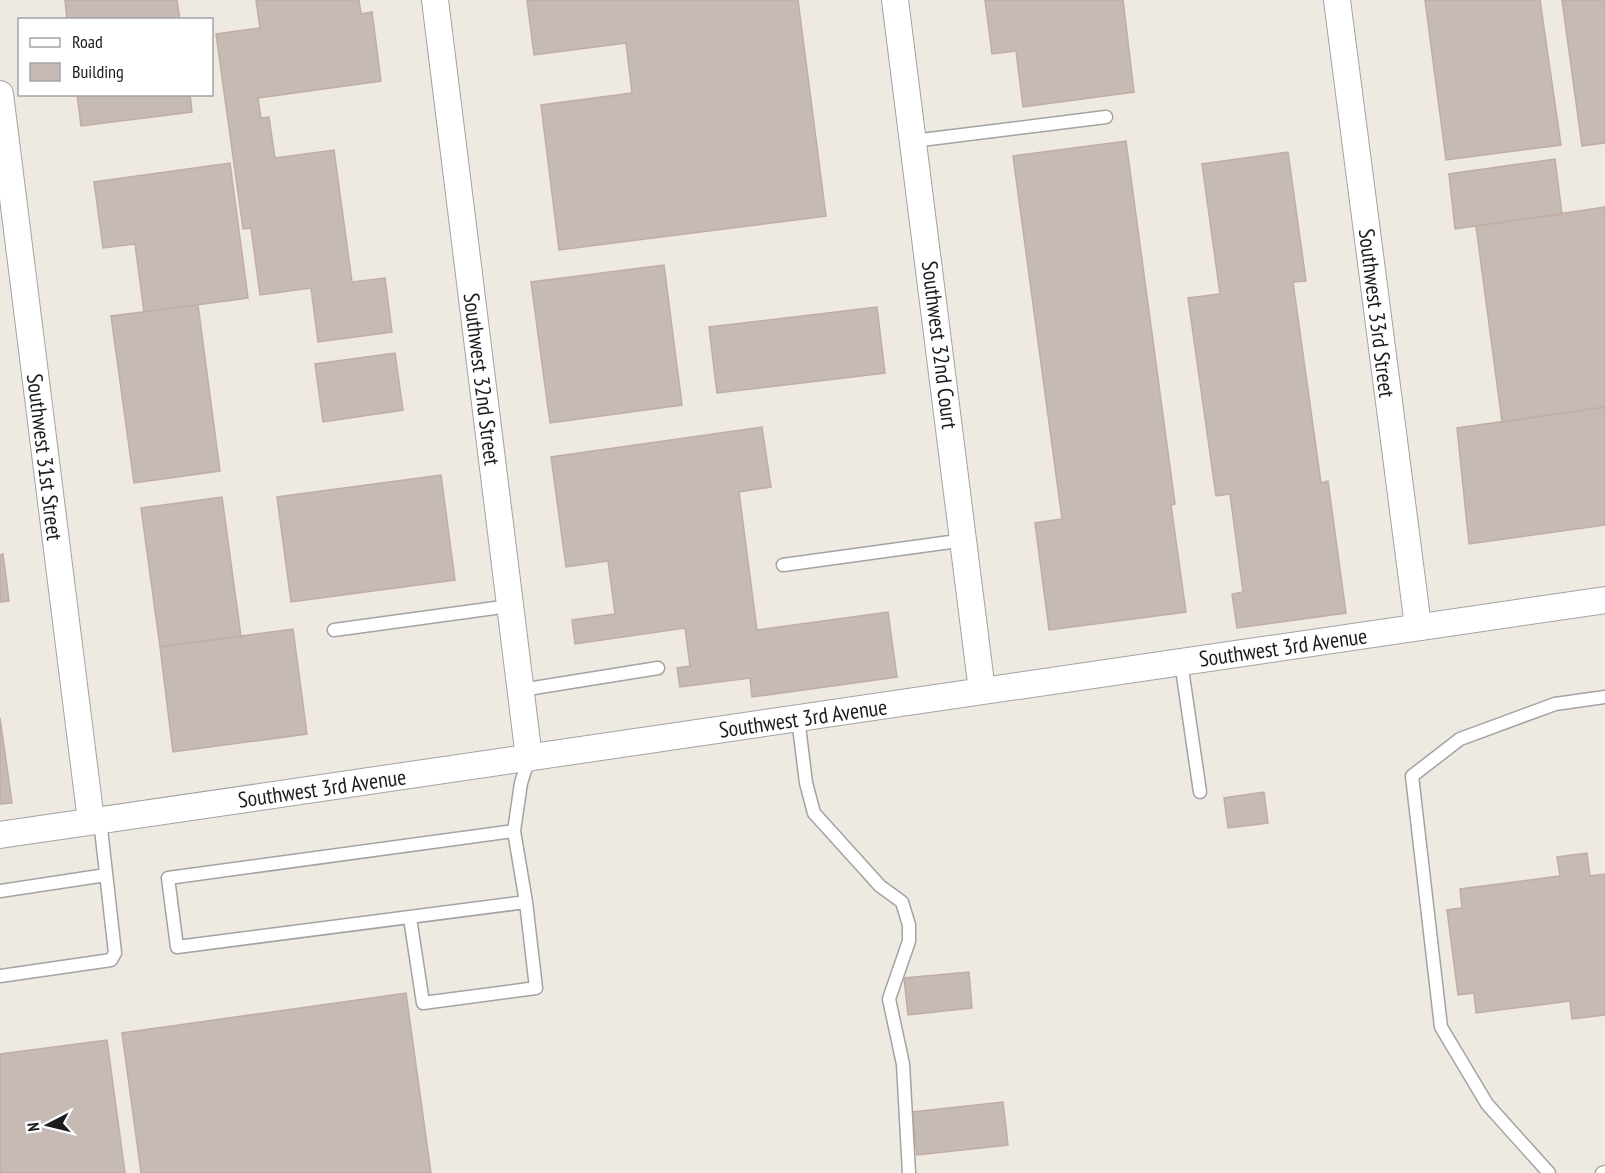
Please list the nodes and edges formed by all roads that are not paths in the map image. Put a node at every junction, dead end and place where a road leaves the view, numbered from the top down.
1 (435, 0) edge
2 (895, 0) edge
3 (1337, 0) edge
4 (0, 94) edge
5 (1106, 117) dead end
6 (913, 141) junction
7 (5, 178) edge
8 (965, 540) junction
9 (783, 566) dead end
10 (1605, 600) edge
11 (510, 606) junction
12 (1418, 626) junction
13 (334, 630) dead end
14 (1181, 662) junction
15 (658, 668) dead end
16 (521, 690) junction
17 (982, 691) junction
18 (1605, 697) edge
19 (798, 718) junction
20 (529, 758) junction
21 (1200, 792) dead end
22 (95, 821) junction
23 (514, 831) junction
24 (0, 835) edge
25 (106, 875) junction
26 (0, 891) edge
27 (526, 902) junction
28 (410, 918) junction
29 (0, 976) edge
30 (909, 1173) edge
31 (1550, 1173) edge

1 - 11 street, Southwest 32nd Street
2 - 6 street, Southwest 32nd Court
3 - 12 street, Southwest 33rd Street
4 - 7 street, Southwest 31st Street
5 - 6 lane
6 - 8 street, Southwest 32nd Court
7 - 22 street, Southwest 31st Street
8 - 9 lane
8 - 17 street, Southwest 32nd Court
10 - 12 street, Southwest 3rd Avenue
11 - 13 lane
11 - 16 street, Southwest 32nd Street
12 - 14 street, Southwest 3rd Avenue
14 - 17 street, Southwest 3rd Avenue
14 - 21 lane
15 - 16 lane
16 - 20 street, Southwest 32nd Street
17 - 19 street, Southwest 3rd Avenue
18 - 31 lane
19 - 20 street, Southwest 3rd Avenue
19 - 30 lane
20 - 22 street, Southwest 3rd Avenue
20 - 23 lane
22 - 24 street, Southwest 3rd Avenue
22 - 25 lane
23 - 27 lane
23 - 28 lane
25 - 26 lane
25 - 29 lane
27 - 28 lane
27 - 28 lane

